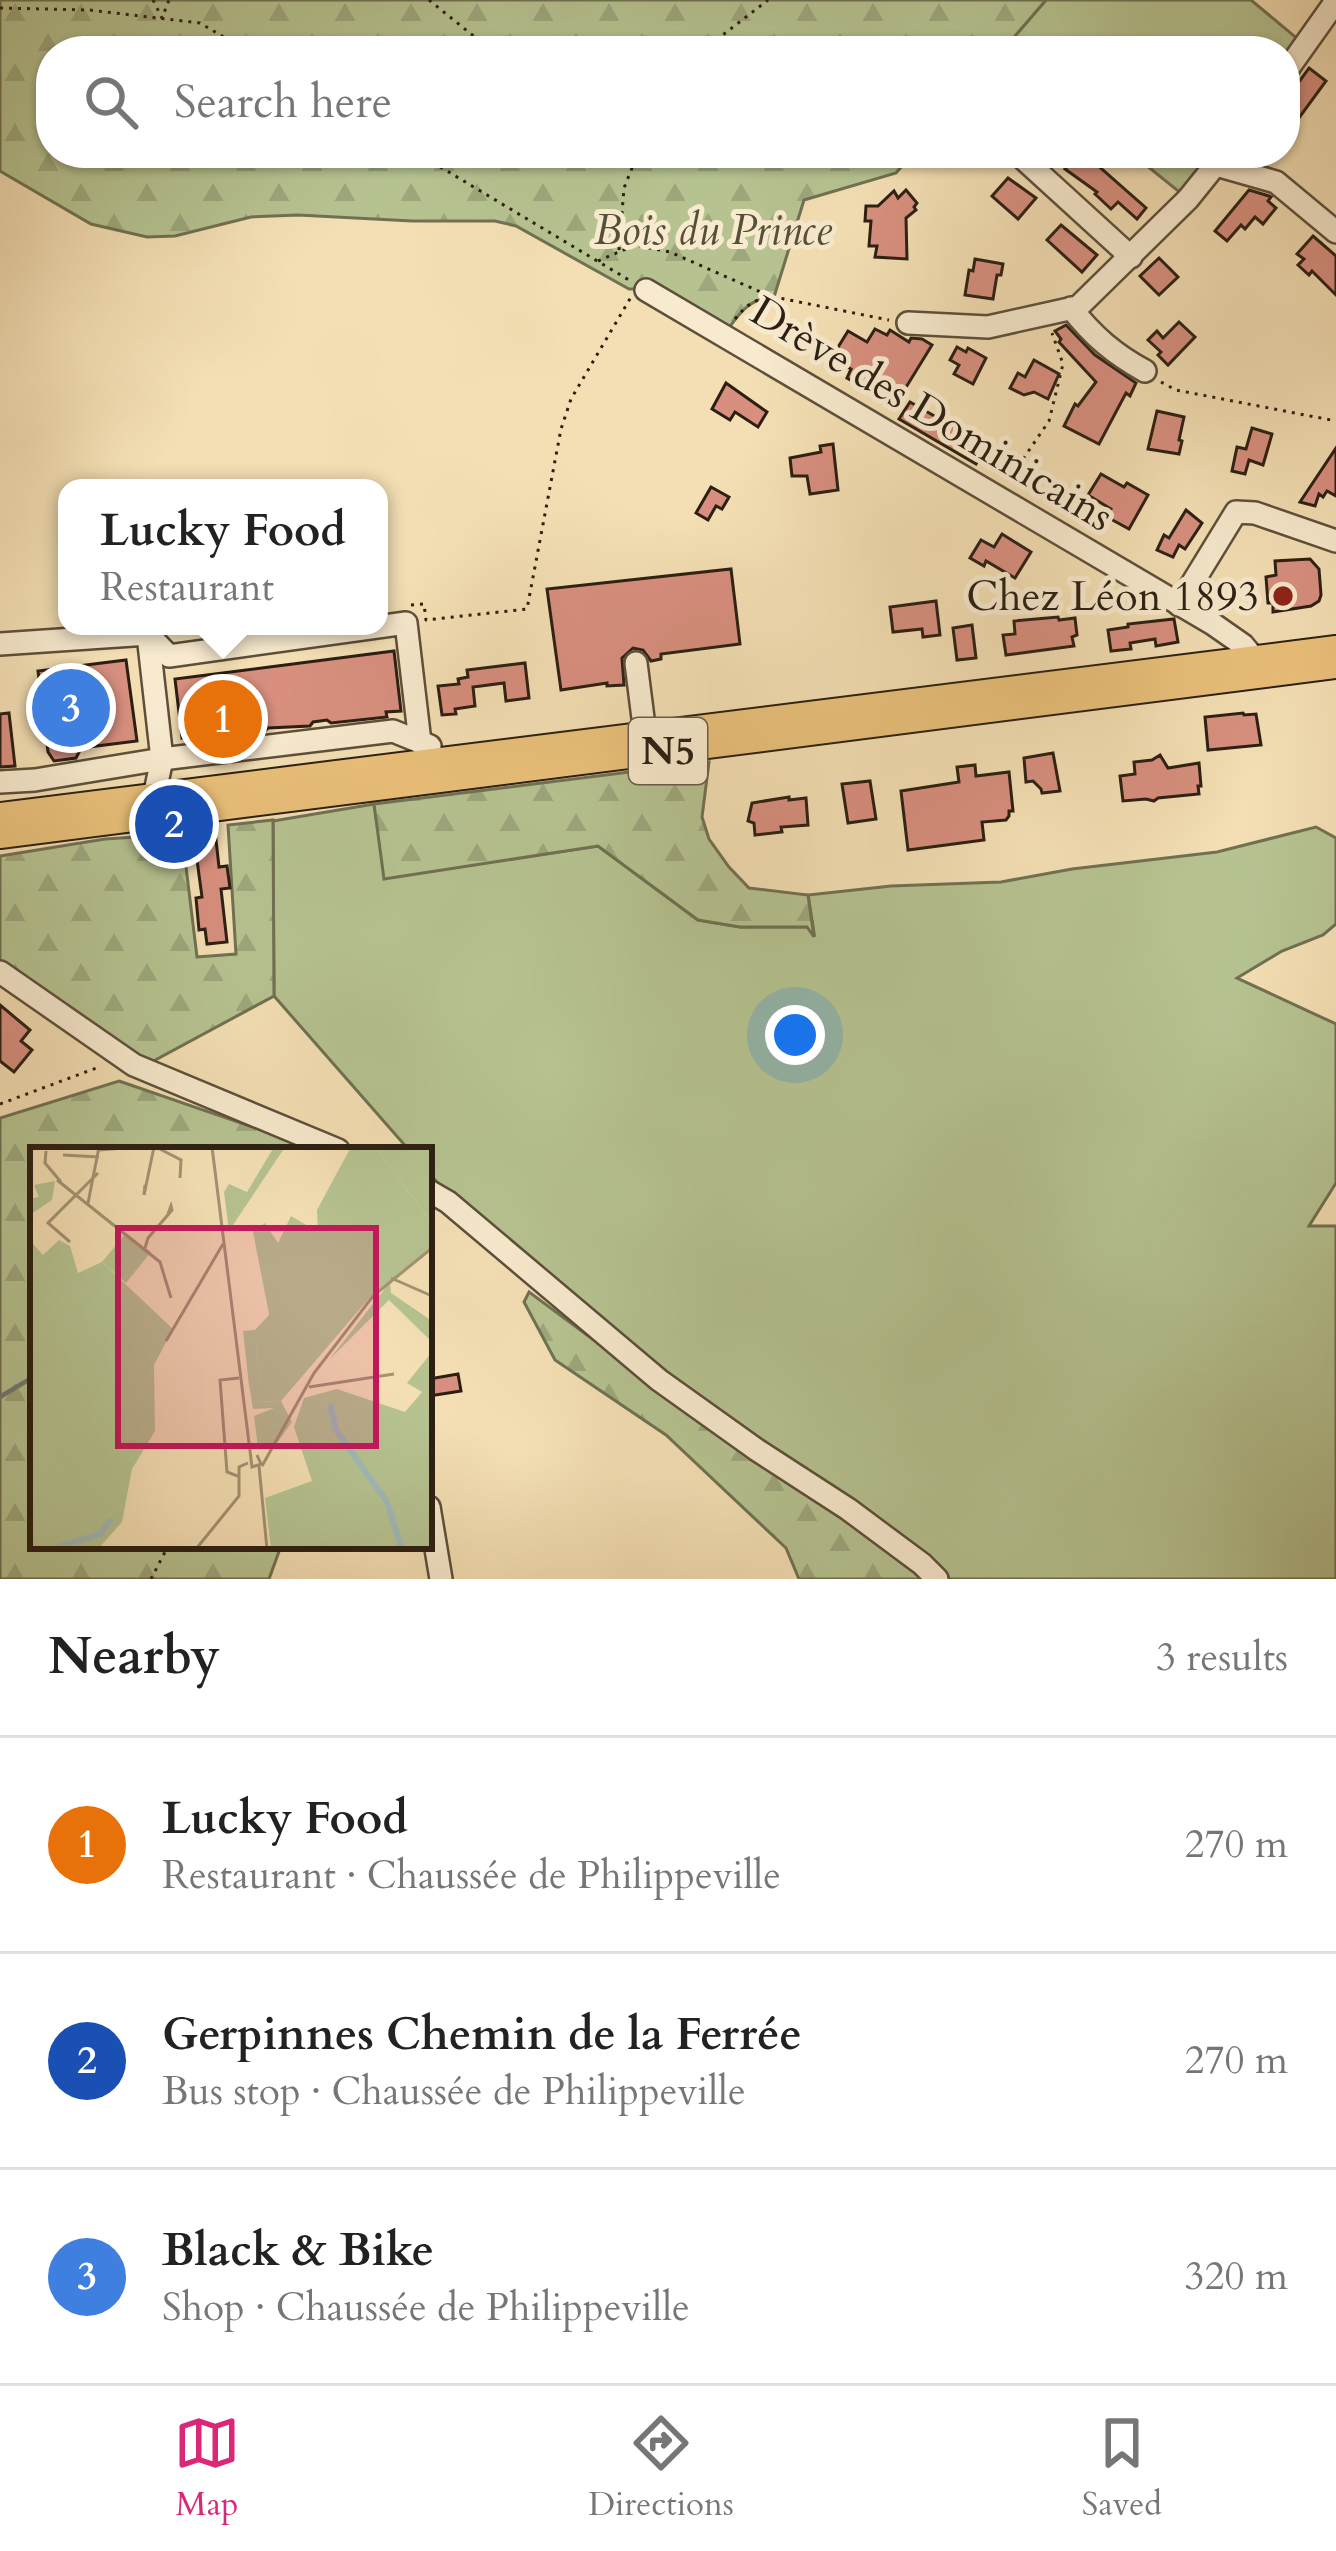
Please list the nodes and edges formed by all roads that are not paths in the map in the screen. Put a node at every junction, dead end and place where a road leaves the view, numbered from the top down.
1 (1336, 2) edge
2 (1300, 52) edge
3 (1033, 168) edge
4 (1214, 168) edge
5 (1243, 168) edge
6 (1336, 232) edge
7 (1131, 257) junction
8 (646, 290) dead end
9 (1061, 311) junction
10 (908, 323) road end
11 (1145, 371) road end
12 (1336, 542) edge
13 (1179, 604) junction
14 (388, 626) edge
15 (133, 635) edge
16 (148, 635) edge
17 (149, 635) edge
18 (320, 635) edge
19 (0, 644) edge
20 (1336, 648) edge
21 (1253, 657) junction
22 (637, 663) dead end
23 (1336, 666) edge
24 (645, 734) junction
25 (420, 742) junction
26 (162, 759) junction
27 (451, 759) junction
28 (0, 782) edge
29 (154, 797) junction
30 (0, 815) edge
31 (0, 836) edge
32 (0, 972) edge
33 (331, 1147) edge
34 (432, 1194) edge
35 (432, 1525) edge
36 (421, 1549) edge
37 (426, 1579) edge
38 (441, 1579) edge
39 (937, 1579) edge

1 - 2 street
3 - 7 street
4 - 7 street
5 - 6 street
7 - 9 street
8 - 13 street, Drève des Dominicains
9 - 10 street
9 - 11 street
12 - 13 street
13 - 21 street, Drève des Dominicains
14 - 25 street
15 - 19 street
16 - 26 street
17 - 18 street
20 - 21 main road, N5
21 - 24 main road, N5
22 - 24 street
23 - 31 main road, N5
24 - 27 main road, N5
25 - 26 street
25 - 27 street
26 - 28 street
26 - 29 street
27 - 29 main road, N5
29 - 30 main road, N5
32 - 33 street
34 - 39 street
35 - 38 street
36 - 37 street

